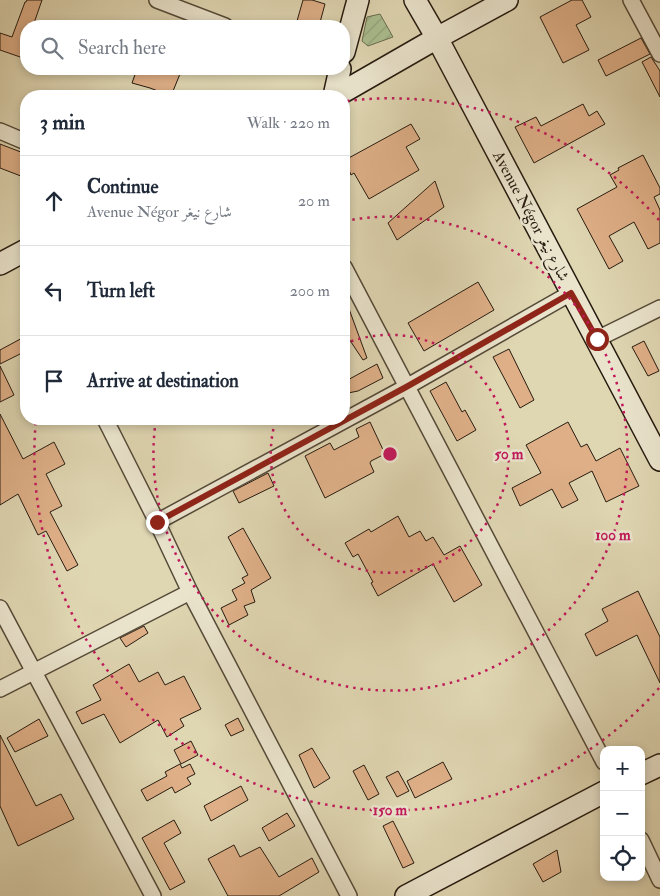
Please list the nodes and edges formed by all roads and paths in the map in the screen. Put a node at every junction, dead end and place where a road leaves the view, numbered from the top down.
1 (157, 0) edge
2 (358, 0) edge
3 (415, 0) edge
4 (507, 0) edge
5 (631, 0) edge
6 (209, 20) edge
7 (350, 30) edge
8 (437, 38) junction
9 (660, 54) edge
10 (339, 75) edge
11 (336, 90) edge
12 (346, 90) edge
13 (0, 131) edge
14 (20, 139) edge
15 (20, 257) edge
16 (0, 264) edge
17 (350, 278) edge
18 (571, 293) junction
19 (660, 308) edge
20 (597, 339) junction
21 (408, 386) junction
22 (350, 417) edge
23 (108, 425) edge
24 (336, 425) edge
25 (660, 460) edge
26 (157, 522) junction
27 (190, 592) junction
28 (0, 608) edge
29 (34, 672) junction
30 (0, 689) edge
31 (600, 754) edge
32 (660, 764) edge
33 (645, 772) edge
34 (600, 794) edge
35 (645, 848) edge
36 (660, 880) edge
37 (153, 896) edge
38 (349, 896) edge
39 (406, 896) edge

1 - 6 street
2 - 7 main road
3 - 8 main road, Avenue Négor شارع نيغر
4 - 8 main road
5 - 9 street
8 - 12 main road
8 - 18 main road, Avenue Négor شارع نيغر
10 - 11 main road
13 - 14 street
15 - 16 main road
17 - 21 street
18 - 20 main road, Avenue Négor شارع نيغر
18 - 21 street
19 - 20 street
20 - 25 main road, Avenue Négor شارع نيغر
21 - 22 street
21 - 31 street
23 - 26 street
24 - 26 street
26 - 27 street
27 - 29 street
27 - 38 street
28 - 29 street
29 - 30 street
29 - 37 street
32 - 33 main road
34 - 39 main road
35 - 36 street

